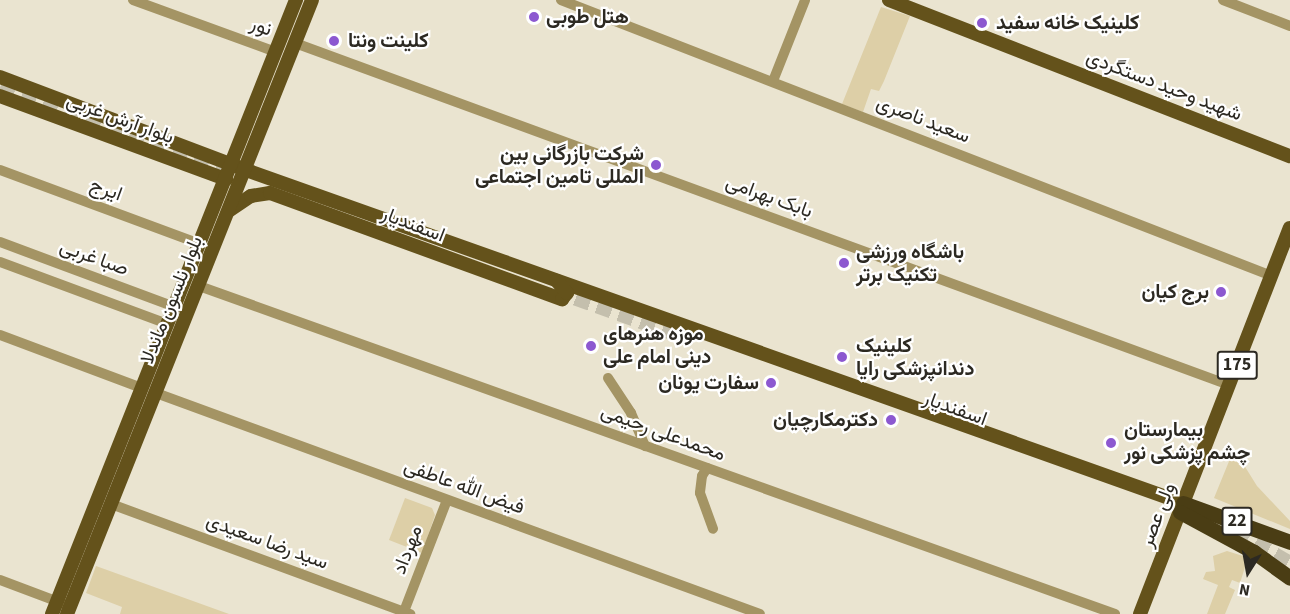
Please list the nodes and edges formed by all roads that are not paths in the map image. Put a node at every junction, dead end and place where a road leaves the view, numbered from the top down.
1 (133, 0) edge
2 (296, 0) edge
3 (312, 0) edge
4 (561, 0) edge
5 (805, 0) edge
6 (889, 0) edge
7 (1223, 0) edge
8 (1290, 26) edge
9 (295, 43) junction
10 (276, 52) junction
11 (0, 76) edge
12 (773, 81) junction
13 (0, 96) edge
14 (67, 108) dead end
15 (241, 141) junction
16 (191, 149) junction
17 (209, 156) junction
18 (1290, 156) edge
19 (232, 164) junction
20 (0, 170) edge
21 (246, 170) junction
22 (226, 178) junction
23 (229, 211) junction
24 (1290, 228) edge
25 (0, 242) edge
26 (200, 244) junction
27 (46, 259) junction
28 (0, 261) edge
29 (40, 276) junction
30 (1272, 276) junction
31 (556, 280) junction
32 (199, 286) junction
33 (175, 307) junction
34 (168, 324) junction
35 (0, 335) edge
36 (608, 378) dead end
37 (1229, 385) junction
38 (149, 391) junction
39 (645, 446) junction
40 (707, 468) junction
41 (447, 500) junction
42 (111, 504) junction
43 (1182, 507) junction
44 (713, 529) dead end
45 (1290, 542) edge
46 (1290, 578) edge
47 (0, 580) edge
48 (62, 609) edge
49 (406, 613) edge
50 (760, 614) edge
51 (1115, 614) edge
52 (1140, 614) edge

1 - 10 street, نور
2 - 10 main road, بلوار نلسون ماندلا
3 - 9 main road, بلوار نلسون ماندلا
4 - 12 street, سعید ناصری
5 - 12 street
6 - 18 main road, شهید وحید دستگردی
7 - 8 street
9 - 21 main road, بلوار نلسون ماندلا
9 - 37 street, بابک بهرامی
10 - 15 main road, بلوار نلسون ماندلا
11 - 16 main road, بلوار آرش غربی
12 - 30 street, سعید ناصری
13 - 22 main road, بلوار آرش غربی
14 - 16 main road, بلوار آرش غربی
15 - 17 main road
15 - 19 main road, بلوار نلسون ماندلا
16 - 17 main road, بلوار آرش غربی
17 - 19 main road, بلوار آرش غربی
19 - 21 main road, بلوار آرش غربی
19 - 22 main road, بلوار نلسون ماندلا
20 - 26 street, ایرج
21 - 23 main road, بلوار نلسون ماندلا
21 - 31 main road, اسفندیار
22 - 26 main road, بلوار نلسون ماندلا
23 - 31 main road, اسفندیار
23 - 32 main road, بلوار نلسون ماندلا
24 - 30 main road, ولی عصر / 175
25 - 27 street, صبا غربی
26 - 33 main road, بلوار نلسون ماندلا
27 - 29 street
27 - 33 street, صبا غربی
28 - 29 street, صبا غربی
29 - 34 street, صبا غربی
30 - 37 main road, ولی عصر / 175
31 - 43 main road, اسفندیار
32 - 38 main road, بلوار نلسون ماندلا
32 - 39 street, محمدعلی رحیمی
33 - 34 main road, بلوار نلسون ماندلا
34 - 38 main road, بلوار نلسون ماندلا
35 - 38 street, فیض الله عاطفی
36 - 39 street
37 - 43 main road, ولی عصر / 175
38 - 41 street, فیض الله عاطفی
38 - 42 main road, بلوار نلسون ماندلا
38 - 48 main road, بلوار نلسون ماندلا
39 - 40 street, محمدعلی رحیمی
40 - 44 street
40 - 51 street, محمدعلی رحیمی
41 - 49 street, مهرداد
41 - 50 street, فیض الله عاطفی
42 - 48 main road, بلوار نلسون ماندلا
42 - 49 street, سید رضا سعیدی
43 - 45 highway, 22
43 - 46 highway, 22
43 - 52 main road, ولی عصر / 175
47 - 48 street

